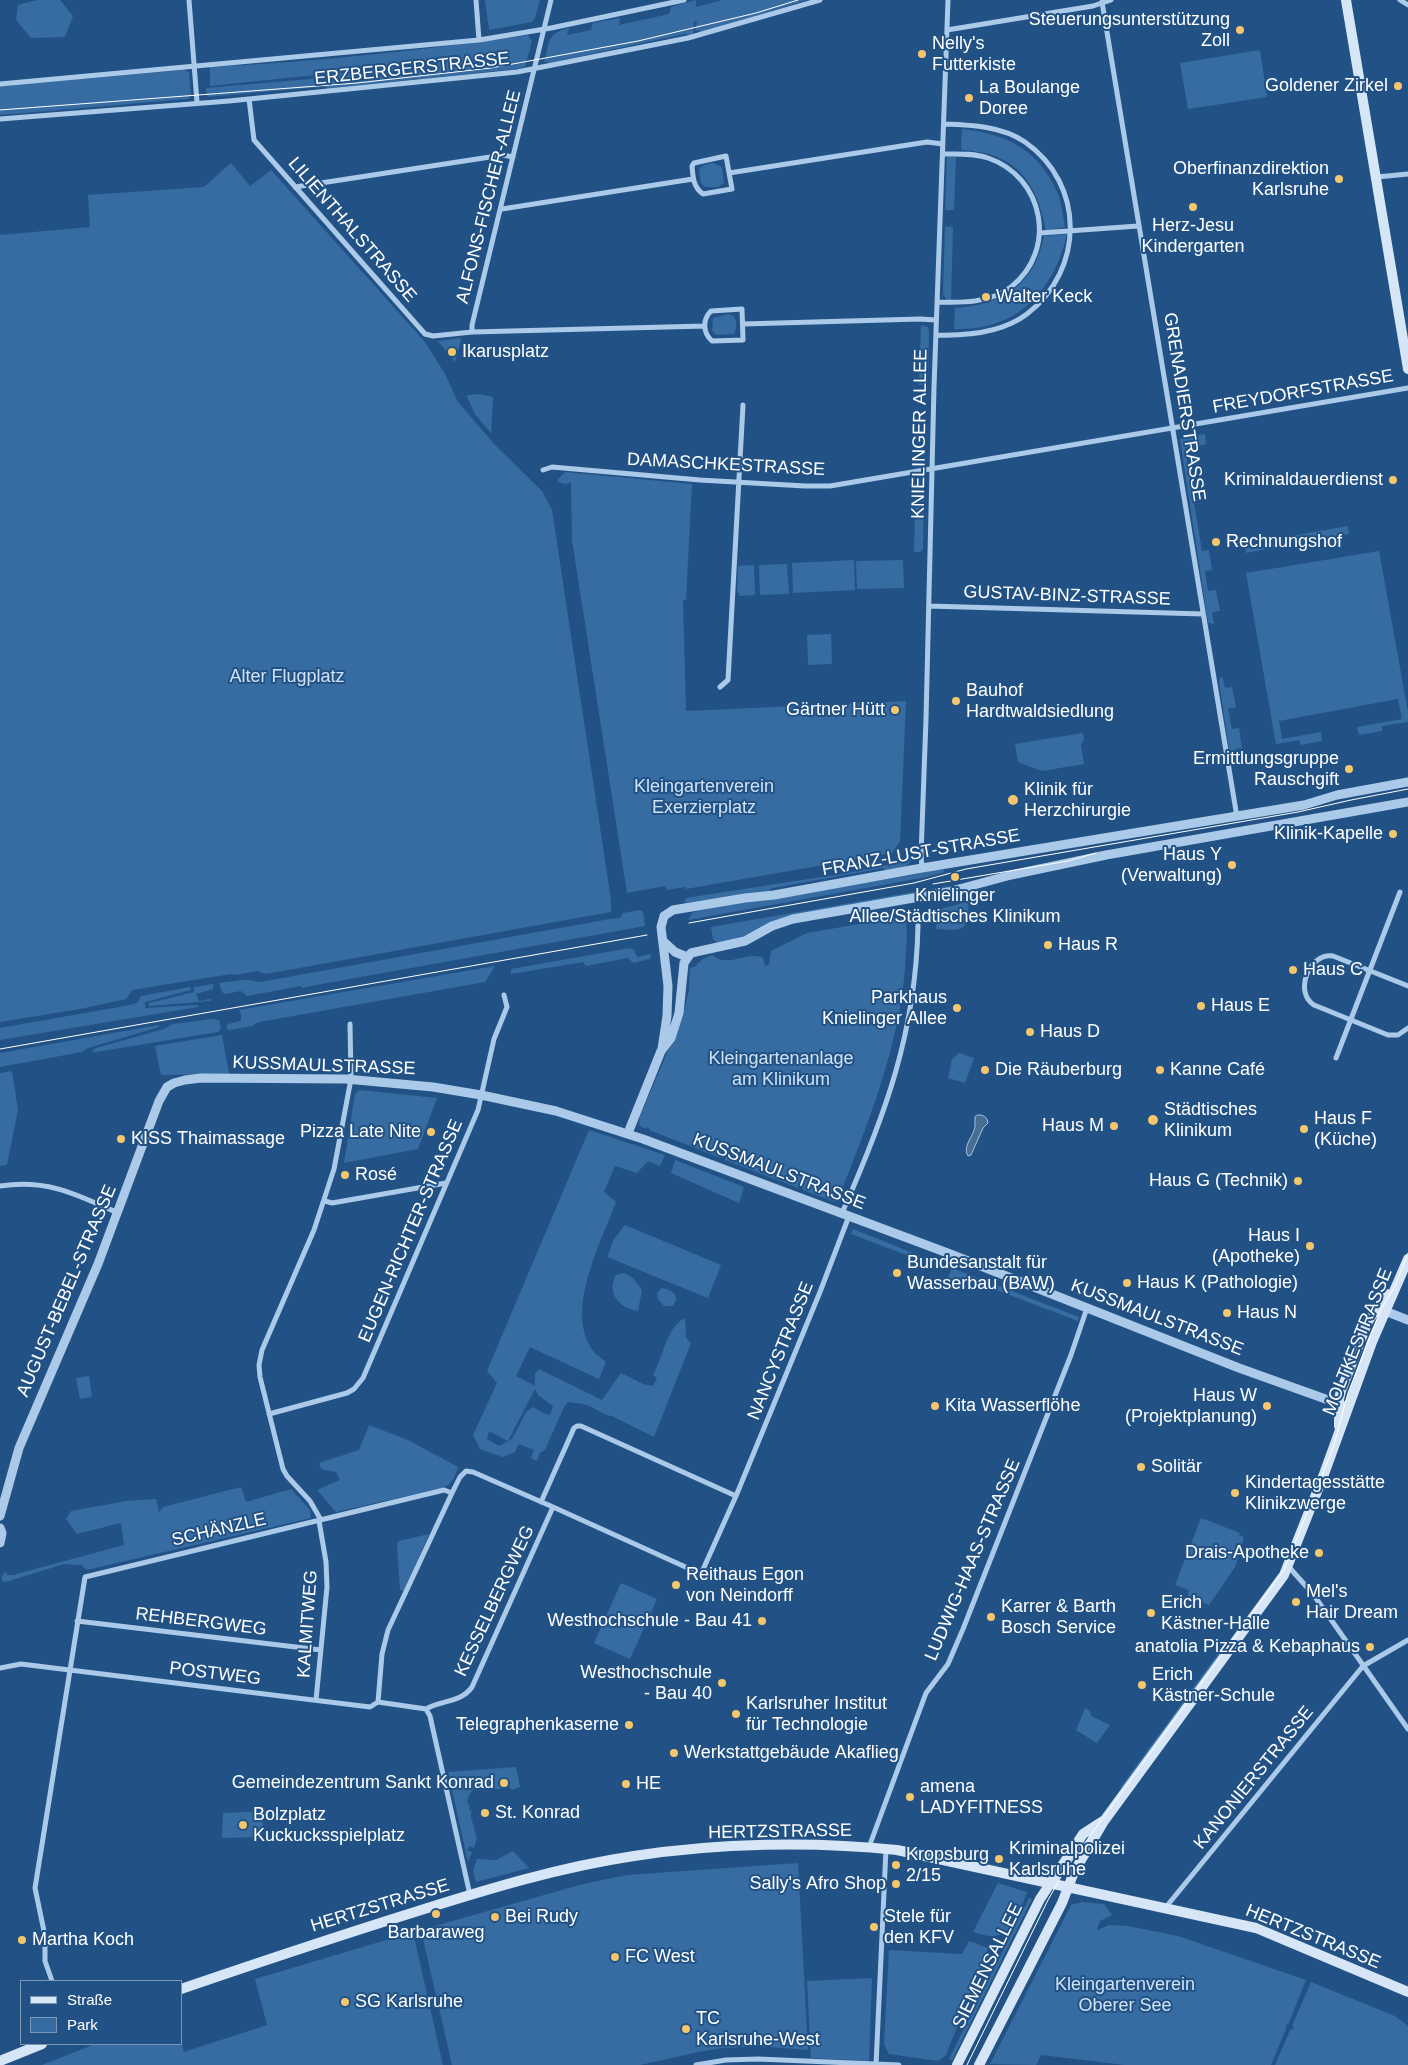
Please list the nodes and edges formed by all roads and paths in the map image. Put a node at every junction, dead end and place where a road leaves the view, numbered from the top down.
1 (189, 0) edge
2 (476, 0) edge
3 (551, 0) edge
4 (684, 0) edge
5 (820, 0) edge
6 (948, 0) edge
7 (1111, 0) edge
8 (1346, 0) edge
9 (1400, 0) edge
10 (1102, 2) junction
11 (1408, 5) edge
12 (544, 29) junction
13 (947, 30) junction
14 (480, 40) junction
15 (195, 66) junction
16 (534, 69) junction
17 (0, 84) edge
18 (249, 98) junction
19 (197, 102) junction
20 (0, 119) edge
21 (944, 124) junction
22 (943, 144) junction
23 (943, 154) junction
24 (513, 157) junction
25 (729, 173) junction
26 (1408, 174) edge
27 (1377, 177) junction
28 (693, 179) junction
29 (295, 187) junction
30 (502, 208) junction
31 (1138, 226) junction
32 (1072, 230) junction
33 (1040, 232) junction
34 (937, 302) junction
35 (936, 320) junction
36 (743, 324) junction
37 (705, 326) junction
38 (472, 332) junction
39 (936, 336) junction
40 (1408, 369) edge
41 (1408, 388) edge
42 (743, 405) dead end
43 (1173, 428) junction
44 (933, 468) junction
45 (543, 470) dead end
46 (738, 481) junction
47 (929, 606) junction
48 (1204, 614) junction
49 (720, 687) dead end
50 (1408, 782) edge
51 (1408, 802) edge
52 (1237, 817) junction
53 (922, 868) junction
54 (1400, 892) dead end
55 (918, 925) dead end
56 (663, 941) junction
57 (687, 957) junction
58 (1369, 970) junction
59 (1408, 986) edge
60 (504, 995) dead end
61 (1351, 1020) junction
62 (350, 1024) dead end
63 (1408, 1028) edge
64 (662, 1051) junction
65 (1336, 1058) dead end
66 (351, 1080) junction
67 (174, 1083) joint
68 (481, 1095) junction
69 (628, 1133) junction
70 (446, 1183) junction
71 (0, 1186) edge
72 (325, 1201) junction
73 (118, 1213) junction
74 (846, 1214) junction
75 (1407, 1262) edge
76 (1087, 1308) junction
77 (1385, 1311) junction
78 (1408, 1320) edge
79 (1344, 1406) junction
80 (269, 1414) junction
81 (452, 1493) junction
82 (736, 1496) junction
83 (541, 1502) junction
84 (553, 1507) junction
85 (0, 1516) edge
86 (320, 1520) junction
87 (0, 1528) edge
88 (0, 1543) edge
89 (1288, 1566) junction
90 (77, 1621) junction
91 (1408, 1640) edge
92 (321, 1650) junction
93 (1363, 1666) junction
94 (0, 1668) edge
95 (70, 1671) junction
96 (316, 1700) junction
97 (378, 1702) junction
98 (426, 1709) junction
99 (1408, 1729) edge
100 (1104, 1821) junction
101 (869, 1847) junction
102 (886, 1849) junction
103 (1050, 1883) junction
104 (1068, 1887) junction
105 (470, 1895) junction
106 (1166, 1907) junction
107 (52, 1980) edge
108 (182, 1989) edge
109 (1408, 1992) edge
110 (40, 2045) edge
111 (0, 2061) edge
112 (725, 2063) edge
113 (696, 2065) edge
114 (876, 2065) edge
115 (900, 2065) edge
116 (957, 2065) edge
117 (979, 2065) edge

1 - 15 street
2 - 14 street
3 - 12 street, ALFONS-FISCHER-ALLEE
4 - 12 street, ERZBERGERSTRASSE
5 - 16 street, ERZBERGERSTRASSE
6 - 13 street, KNIELINGER ALLEE
7 - 10 street
8 - 27 main road
9 - 11 street
10 - 13 street
10 - 31 street, GRENADIERSTRASSE
12 - 14 street, ERZBERGERSTRASSE
12 - 16 street, ALFONS-FISCHER-ALLEE
13 - 21 street, KNIELINGER ALLEE
14 - 15 street, ERZBERGERSTRASSE
15 - 17 street, ERZBERGERSTRASSE
15 - 19 street
16 - 18 street, ERZBERGERSTRASSE
16 - 24 street, ALFONS-FISCHER-ALLEE
18 - 19 street, ERZBERGERSTRASSE
18 - 29 street, LILIENTHALSTRASSE
19 - 20 street, ERZBERGERSTRASSE
21 - 22 street, KNIELINGER ALLEE
21 - 32 street
22 - 23 street, KNIELINGER ALLEE
22 - 25 street
23 - 33 street
23 - 34 street, KNIELINGER ALLEE
24 - 29 street
24 - 30 street, ALFONS-FISCHER-ALLEE
25 - 28 street
25 - 28 street
26 - 27 street
27 - 40 main road
28 - 30 street
29 - 38 street, LILIENTHALSTRASSE
30 - 38 street, ALFONS-FISCHER-ALLEE
31 - 32 street
31 - 43 street, GRENADIERSTRASSE
32 - 33 street
32 - 39 street
33 - 34 street
34 - 35 street, KNIELINGER ALLEE
35 - 36 street
35 - 39 street, KNIELINGER ALLEE
36 - 37 street
36 - 37 street
37 - 38 street
39 - 44 street, KNIELINGER ALLEE
41 - 43 street, FREYDORFSTRASSE
42 - 46 street
43 - 44 street, DAMASCHKESTRASSE
43 - 48 street, GRENADIERSTRASSE
44 - 46 street, DAMASCHKESTRASSE
44 - 47 street, KNIELINGER ALLEE
45 - 46 street, DAMASCHKESTRASSE
46 - 49 street
47 - 48 street, GUSTAV-BINZ-STRASSE
47 - 53 street, KNIELINGER ALLEE
48 - 52 street, GRENADIERSTRASSE
50 - 52 street, FRANZ-LUST-STRASSE
51 - 57 street, FRANZ-LUST-STRASSE
52 - 53 street, FRANZ-LUST-STRASSE
53 - 56 street, FRANZ-LUST-STRASSE
54 - 58 street
55 - 74 street
56 - 57 street
56 - 64 street, FRANZ-LUST-STRASSE
57 - 64 street, FRANZ-LUST-STRASSE
58 - 59 street
58 - 61 street
58 - 61 street
60 - 68 street, EUGEN-RICHTER-STRASSE
61 - 63 street
61 - 65 street
62 - 66 street
64 - 69 street, FRANZ-LUST-STRASSE
66 - 67 street, KUSSMAULSTRASSE
66 - 68 street, KUSSMAULSTRASSE
66 - 72 street
67 - 73 street, AUGUST-BEBEL-STRASSE
68 - 69 street, KUSSMAULSTRASSE
68 - 70 street, EUGEN-RICHTER-STRASSE
69 - 74 street, KUSSMAULSTRASSE
70 - 72 street
70 - 80 street, EUGEN-RICHTER-STRASSE
71 - 73 street
72 - 80 street
73 - 85 street, AUGUST-BEBEL-STRASSE
74 - 76 street, KUSSMAULSTRASSE
74 - 82 street, NANCYSTRASSE
75 - 77 main road, MOLTKESTRASSE
75 - 79 main road, MOLTKESTRASSE
76 - 79 street, KUSSMAULSTRASSE
76 - 101 street, LUDWIG-HAAS-STRASSE
77 - 78 street
77 - 79 main road, MOLTKESTRASSE
79 - 89 main road, MOLTKESTRASSE
80 - 86 street
81 - 83 street, NANCYSTRASSE
81 - 86 street, SCHÄNZLE
81 - 97 street
82 - 83 street
82 - 84 street, NANCYSTRASSE
83 - 84 street, NANCYSTRASSE
84 - 98 street, KESSELBERGWEG
86 - 90 street, SCHÄNZLE
86 - 92 street, KALMITWEG
87 - 88 street
89 - 93 street
89 - 100 main road, MOLTKESTRASSE
90 - 92 street, REHBERGWEG
90 - 95 street, SCHÄNZLE
91 - 93 street
92 - 96 street, KALMITWEG
93 - 99 street
93 - 106 street, KANONIERSTRASSE
94 - 95 street, POSTWEG
95 - 96 street, POSTWEG
95 - 107 street, SCHÄNZLE
96 - 97 street, POSTWEG
97 - 98 street, POSTWEG
98 - 105 street
100 - 103 main road, MOLTKESTRASSE
100 - 104 main road, MOLTKESTRASSE
101 - 102 main road, HERTZSTRASSE
101 - 105 main road, HERTZSTRASSE
102 - 103 main road, HERTZSTRASSE
102 - 114 street
103 - 104 main road, HERTZSTRASSE
103 - 116 main road, SIEMENSALLEE
104 - 106 main road, HERTZSTRASSE
104 - 117 main road, SIEMENSALLEE
105 - 108 main road, HERTZSTRASSE
106 - 109 main road, HERTZSTRASSE
110 - 111 main road
112 - 113 street
112 - 114 street
114 - 115 street

